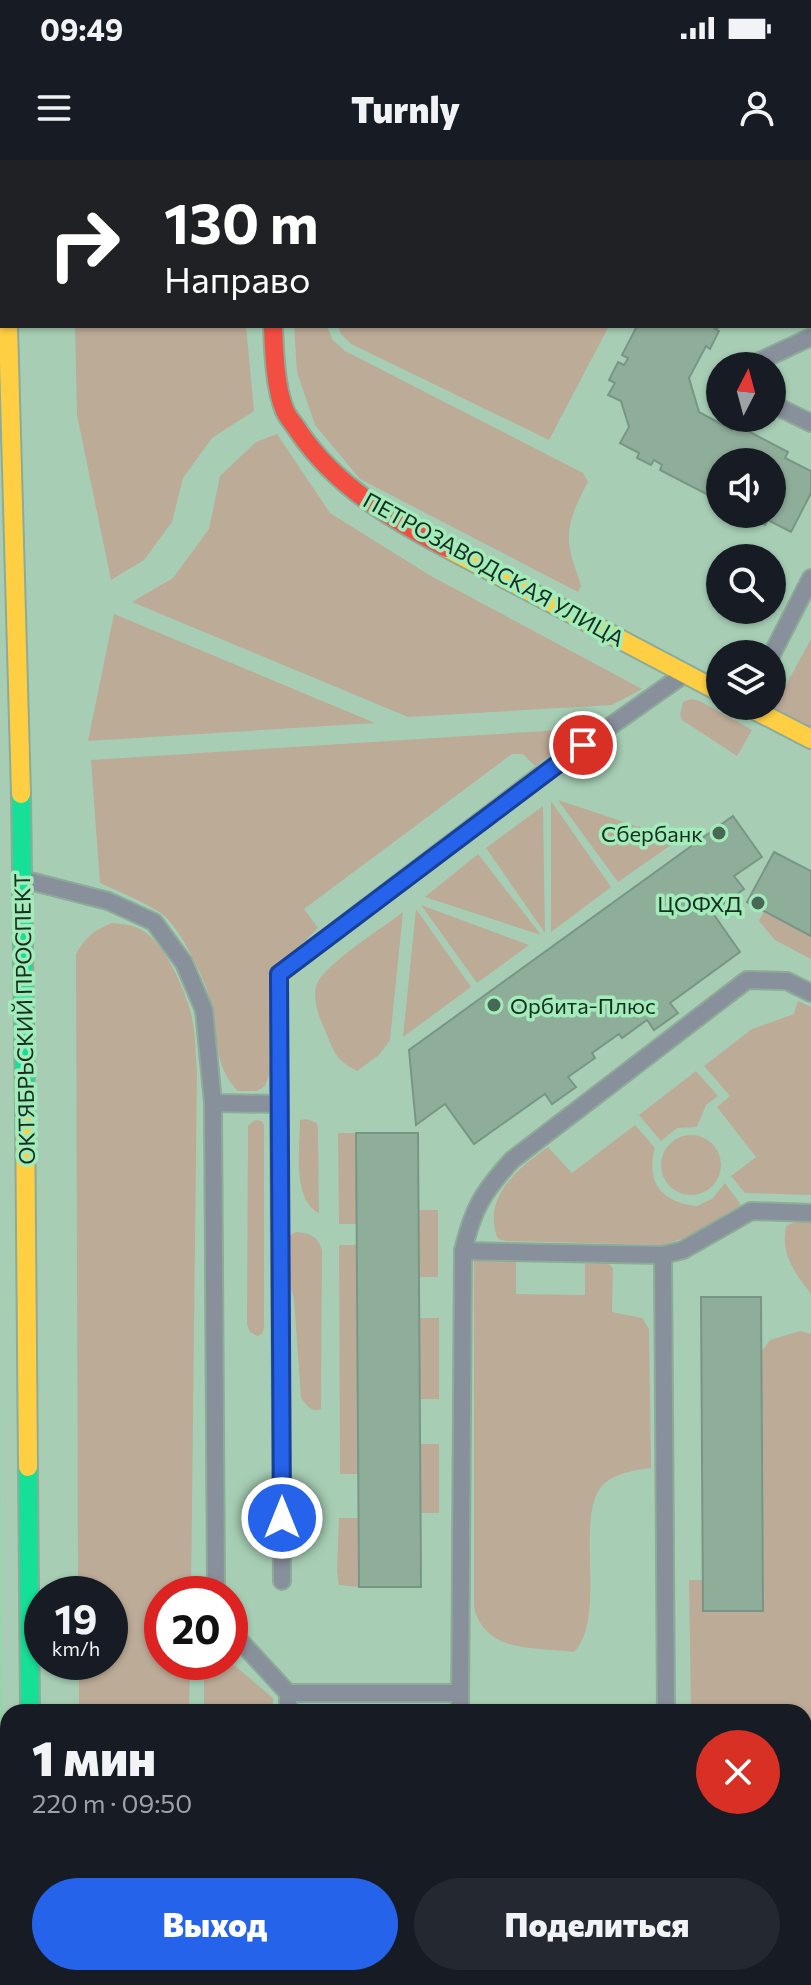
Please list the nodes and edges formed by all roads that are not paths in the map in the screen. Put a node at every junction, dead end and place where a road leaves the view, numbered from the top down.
1 (8, 328) edge
2 (273, 328) edge
3 (811, 337) edge
4 (779, 352) edge
5 (786, 411) edge
6 (811, 423) edge
7 (811, 578) edge
8 (8, 585) edge
9 (779, 640) edge
10 (685, 673) junction
11 (706, 684) edge
12 (774, 720) edge
13 (811, 739) edge
14 (23, 879) junction
15 (811, 993) edge
16 (213, 1103) junction
17 (279, 1104) junction
18 (811, 1213) edge
19 (463, 1251) junction
20 (663, 1255) junction
21 (216, 1576) edge
22 (282, 1581) dead end
23 (248, 1650) edge
24 (288, 1693) junction
25 (460, 1693) junction
26 (30, 1704) edge
27 (288, 1704) edge
28 (460, 1704) edge
29 (666, 1704) edge

1 - 8 main road, ОКТЯБРЬСКИЙ ПРОСПЕКТ
2 - 10 main road, ПЕТРОЗАВОДСКАЯ УЛИЦА
3 - 4 lane
5 - 6 lane
7 - 9 lane
8 - 14 main road, ОКТЯБРЬСКИЙ ПРОСПЕКТ
10 - 11 main road, ПЕТРОЗАВОДСКАЯ УЛИЦА
10 - 17 lane
12 - 13 main road
14 - 16 lane
14 - 26 main road, ОКТЯБРЬСКИЙ ПРОСПЕКТ
15 - 19 lane
16 - 17 lane
16 - 21 lane
17 - 22 lane
18 - 20 lane
19 - 20 lane
19 - 25 lane
20 - 29 lane
23 - 24 lane
24 - 25 lane
24 - 27 lane
25 - 28 lane

